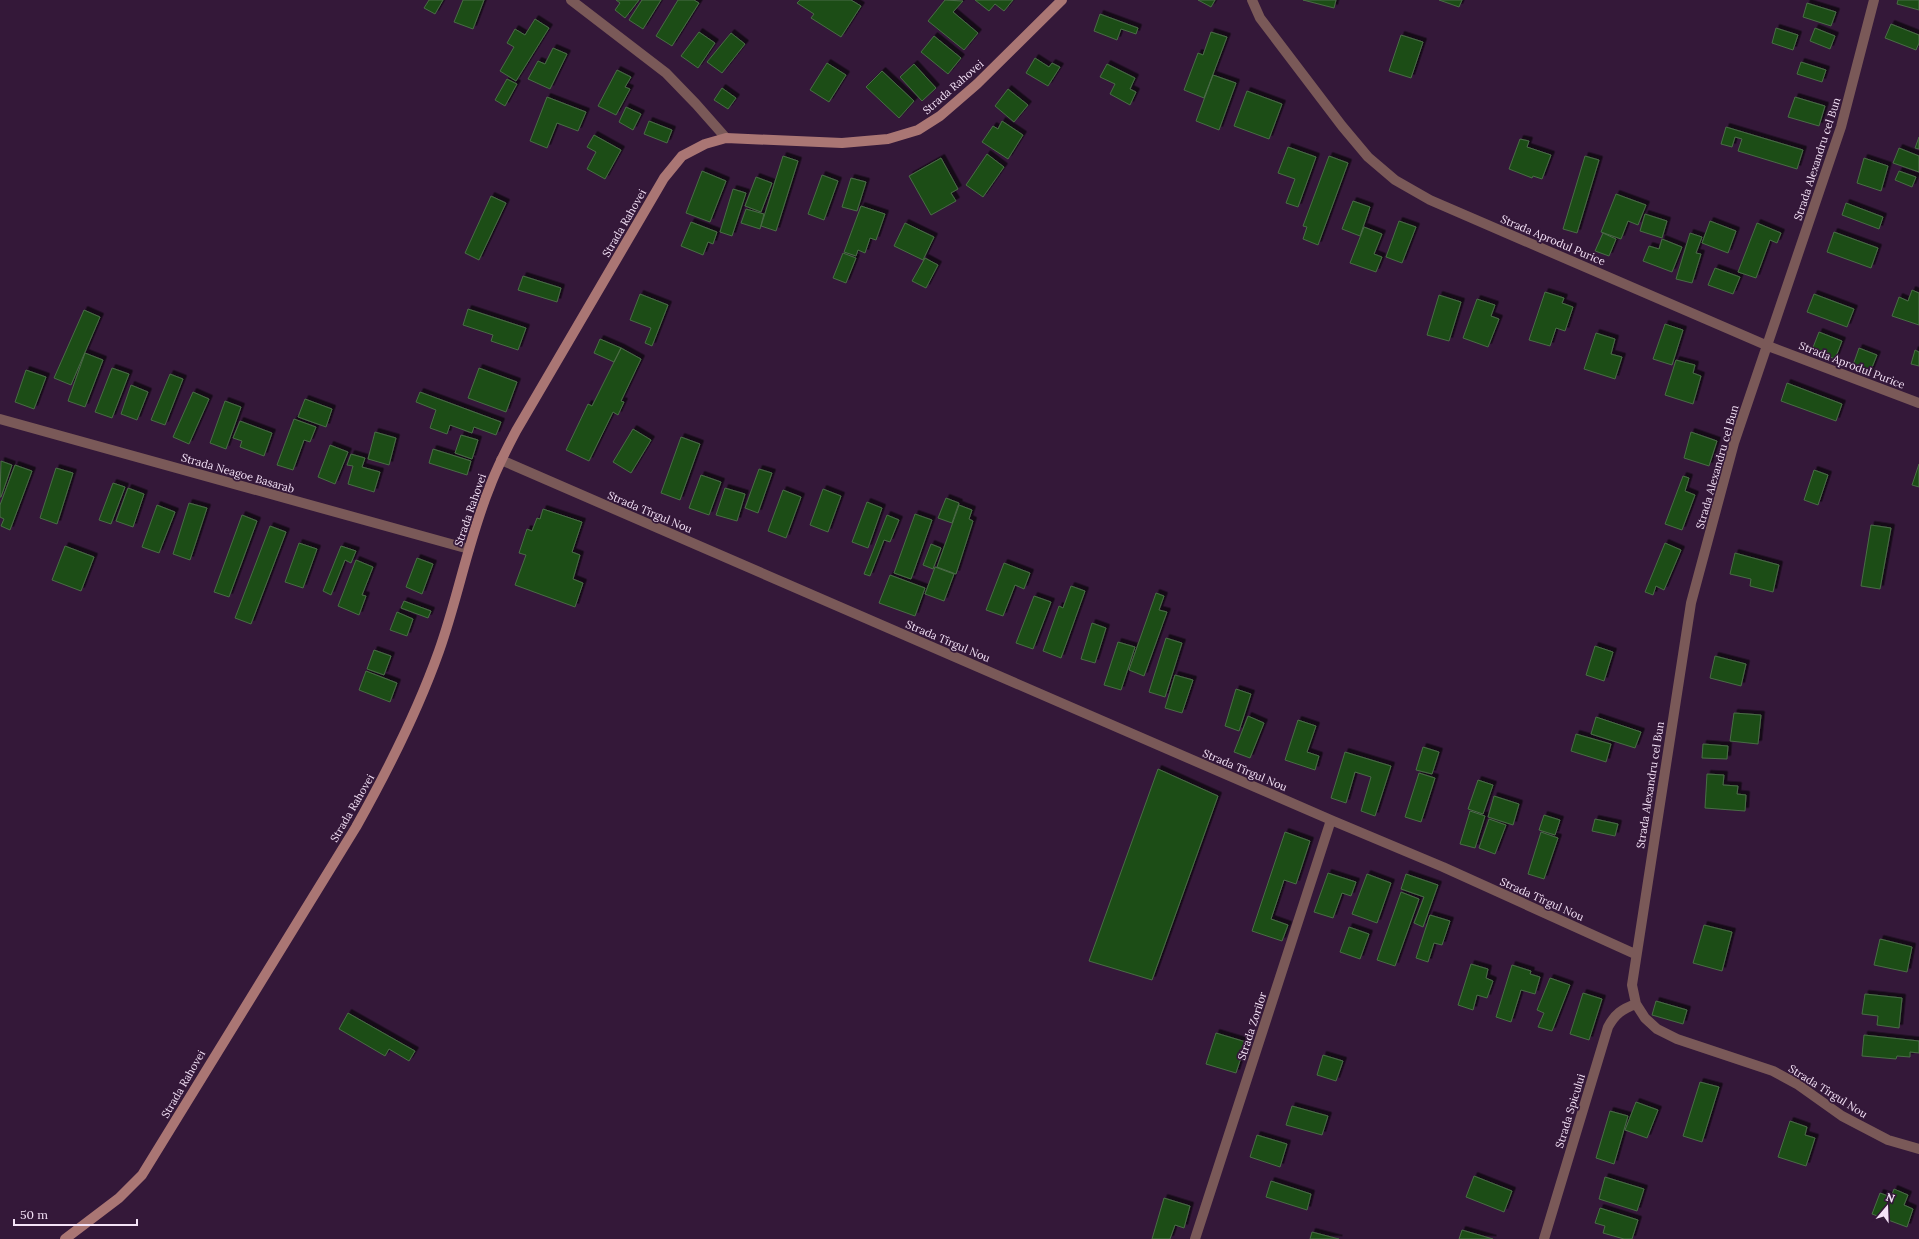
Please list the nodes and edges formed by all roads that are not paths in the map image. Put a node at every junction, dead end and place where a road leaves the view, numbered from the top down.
1 (571, 0) edge
2 (1062, 0) edge
3 (1252, 0) edge
4 (1874, 0) edge
5 (726, 138) junction
6 (1768, 346) junction
7 (1919, 403) edge
8 (0, 419) edge
9 (501, 460) junction
10 (469, 549) junction
11 (1331, 820) junction
12 (1635, 954) junction
13 (1636, 1004) junction
14 (1919, 1149) edge
15 (65, 1239) edge
16 (1195, 1239) edge
17 (1544, 1239) edge

1 - 5 street
2 - 5 main road, Strada Rahovei
3 - 6 street, Strada Aprodul Purice
4 - 6 street, Strada Alexandru cel Bun
5 - 9 main road, Strada Rahovei
6 - 7 street, Strada Aprodul Purice
6 - 12 street, Strada Alexandru cel Bun
8 - 10 street, Strada Neagoe Basarab
9 - 10 main road, Strada Rahovei
9 - 11 street, Strada Tîrgul Nou
10 - 15 main road, Strada Rahovei
11 - 12 street, Strada Tîrgul Nou
11 - 16 street, Strada Zorilor
12 - 13 street, Strada Tîrgul Nou
13 - 14 street, Strada Tîrgul Nou
13 - 17 street, Strada Spicului

